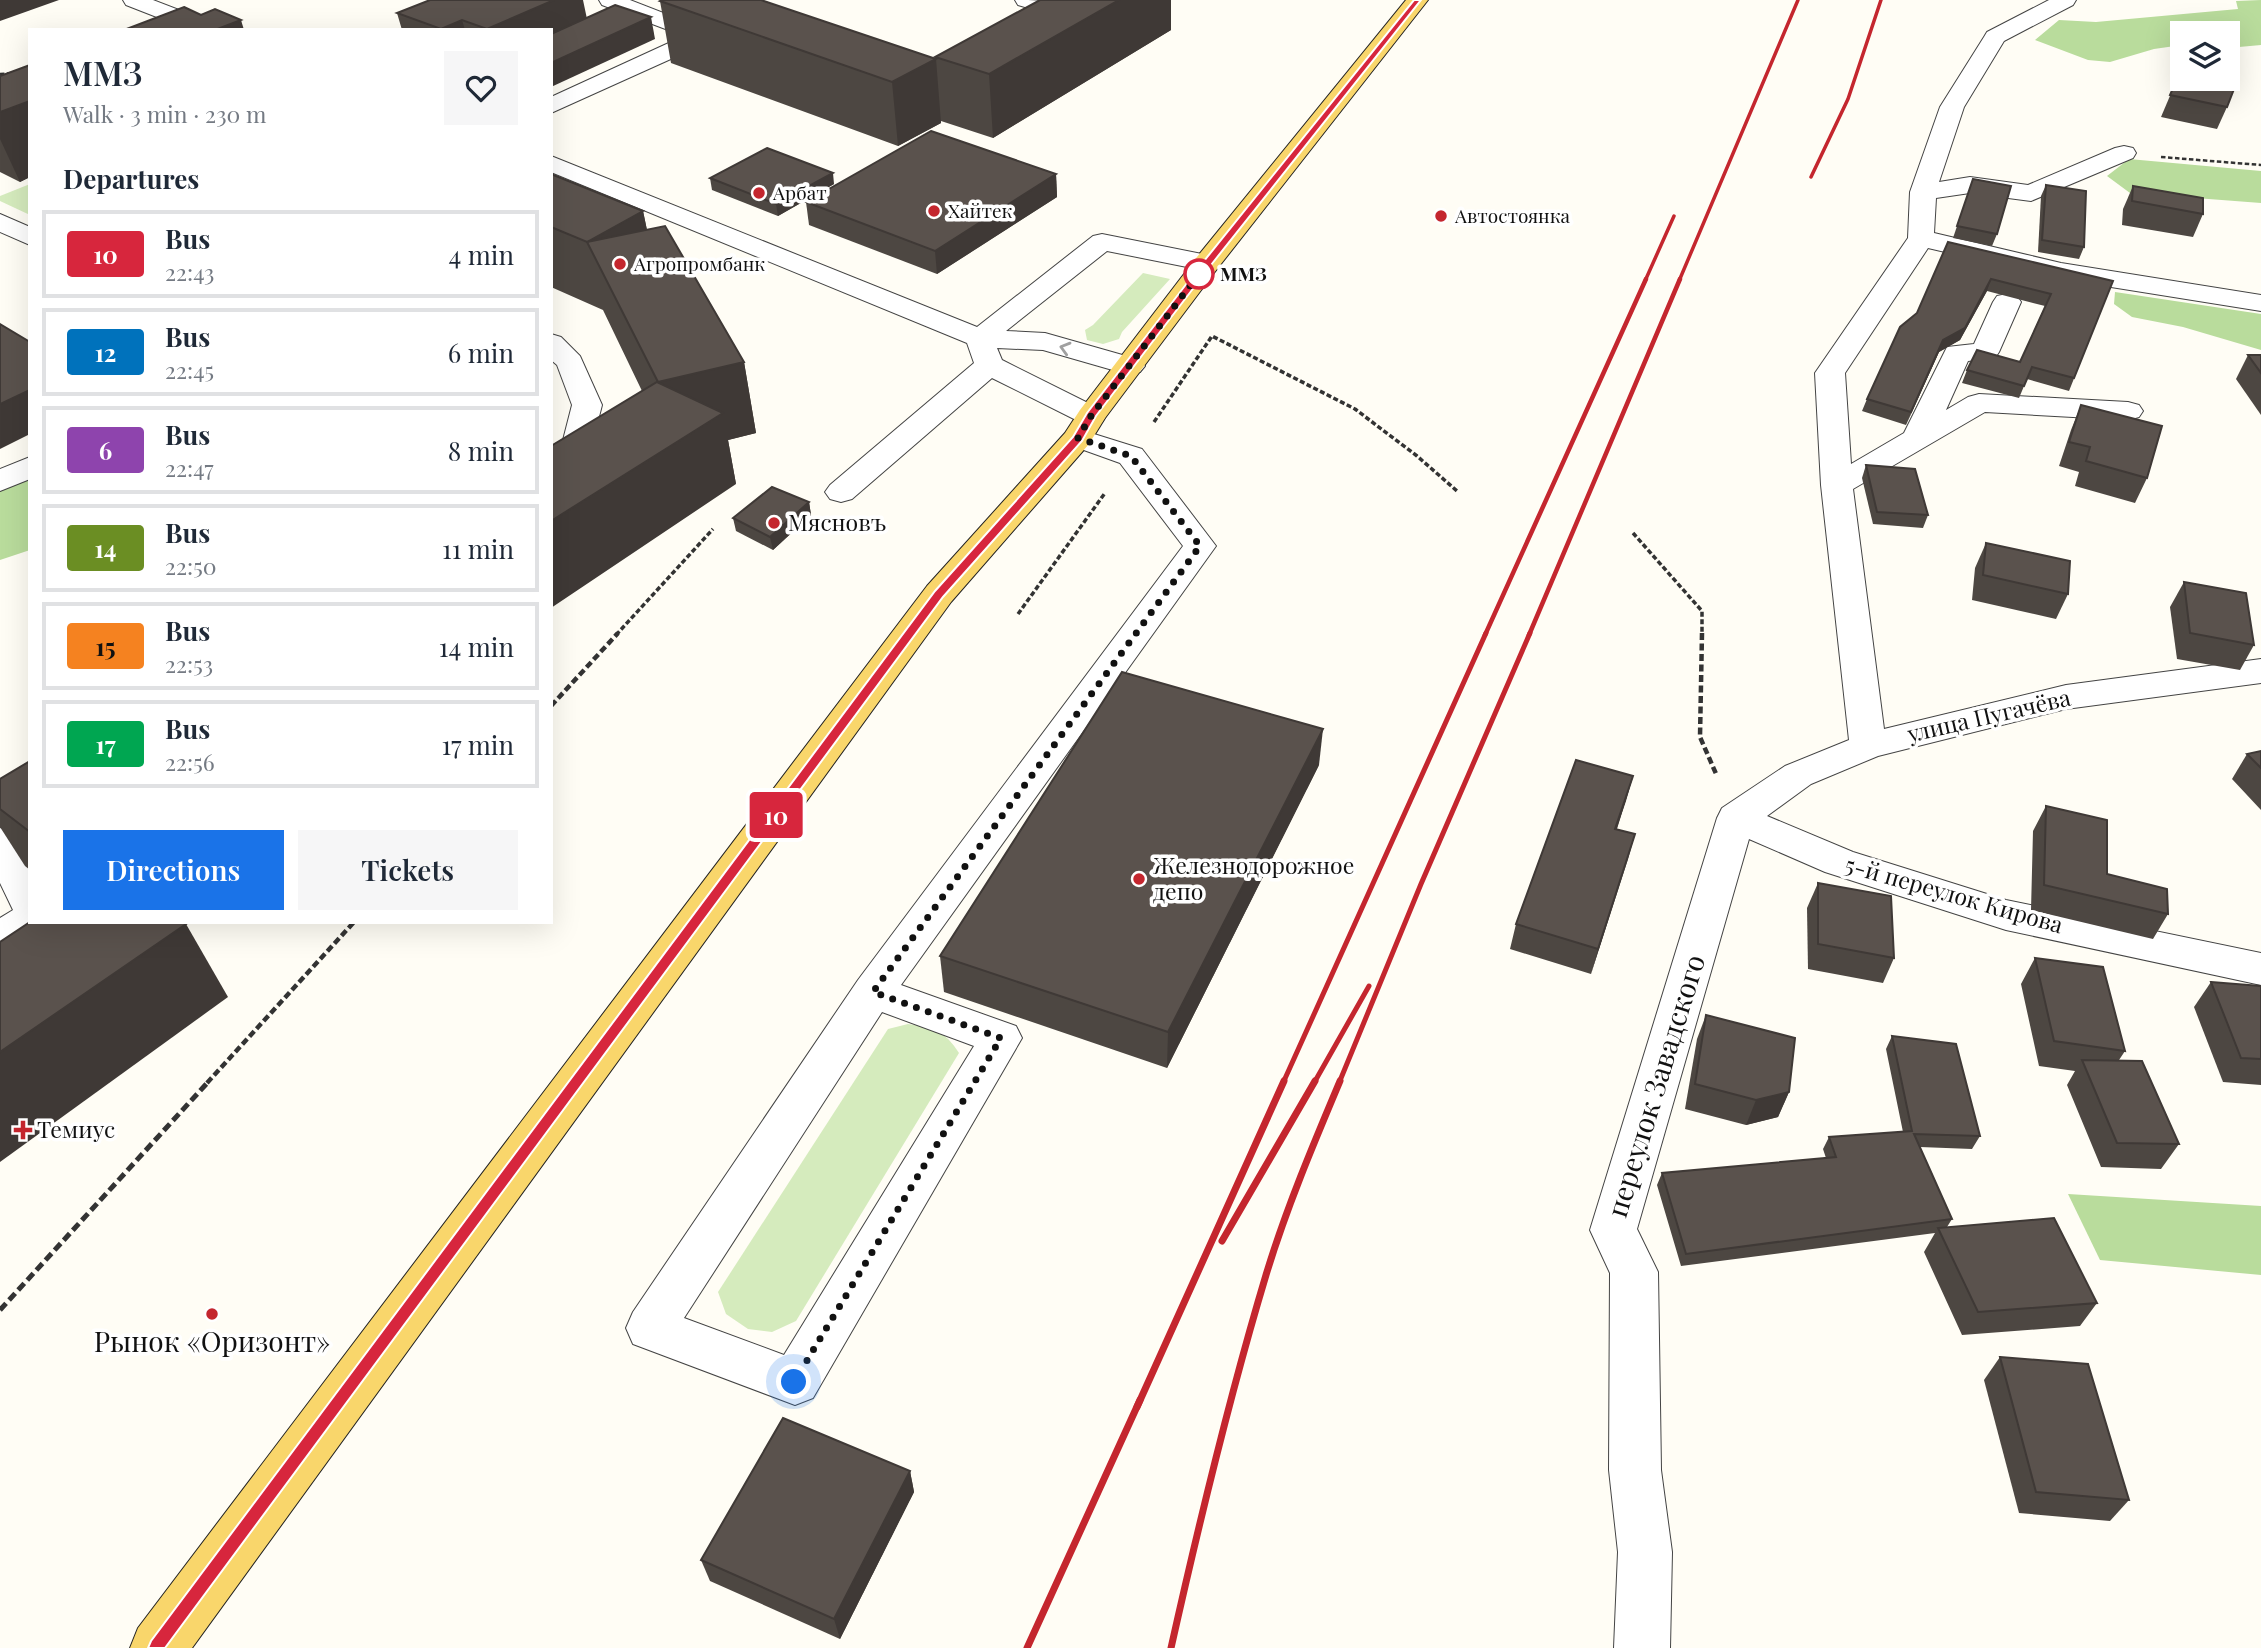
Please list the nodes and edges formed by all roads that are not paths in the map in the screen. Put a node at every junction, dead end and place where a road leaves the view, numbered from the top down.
1 (134, 0) edge
2 (610, 0) edge
3 (1027, 0) edge
4 (1417, 0) edge
5 (2064, 0) edge
6 (735, 22) edge
7 (205, 28) edge
8 (1035, 33) edge
9 (703, 36) junction
10 (553, 105) edge
11 (2124, 153) road end
12 (553, 164) edge
13 (1923, 192) junction
14 (0, 222) edge
15 (28, 236) edge
16 (1921, 239) junction
17 (1207, 263) junction
18 (2007, 302) dead end
19 (2261, 303) edge
20 (553, 345) edge
21 (984, 351) junction
22 (1130, 366) junction
23 (2128, 411) dead end
24 (1084, 427) junction
25 (1917, 439) junction
26 (553, 463) edge
27 (28, 467) edge
28 (0, 482) edge
29 (1837, 485) junction
30 (841, 492) dead end
31 (2261, 671) edge
32 (1868, 746) junction
33 (1736, 818) junction
34 (0, 842) edge
35 (28, 900) edge
36 (28, 920) edge
37 (0, 939) edge
38 (2261, 969) edge
39 (873, 992) junction
40 (158, 1648) edge
41 (1642, 1648) edge

1 - 7 street
2 - 9 street
3 - 8 street
4 - 17 main road
5 - 13 street
6 - 9 street
9 - 10 street
11 - 13 street
12 - 21 street
13 - 16 street
14 - 15 street
16 - 19 street
16 - 29 street
17 - 21 street
17 - 22 main road
18 - 25 street
20 - 26 street
22 -> 21 street
21 - 24 street
21 - 30 street
22 - 24 main road
23 - 25 street
24 - 39 street
24 - 40 main road
25 - 29 street
27 - 28 street
29 - 32 street
31 - 32 street, улица Пугачёва
32 - 33 street, улица Пугачёва
33 - 38 street, 5-й переулок Кирова
33 - 41 street, переулок Завадского
34 - 35 street
36 - 37 street
39 - 39 street

